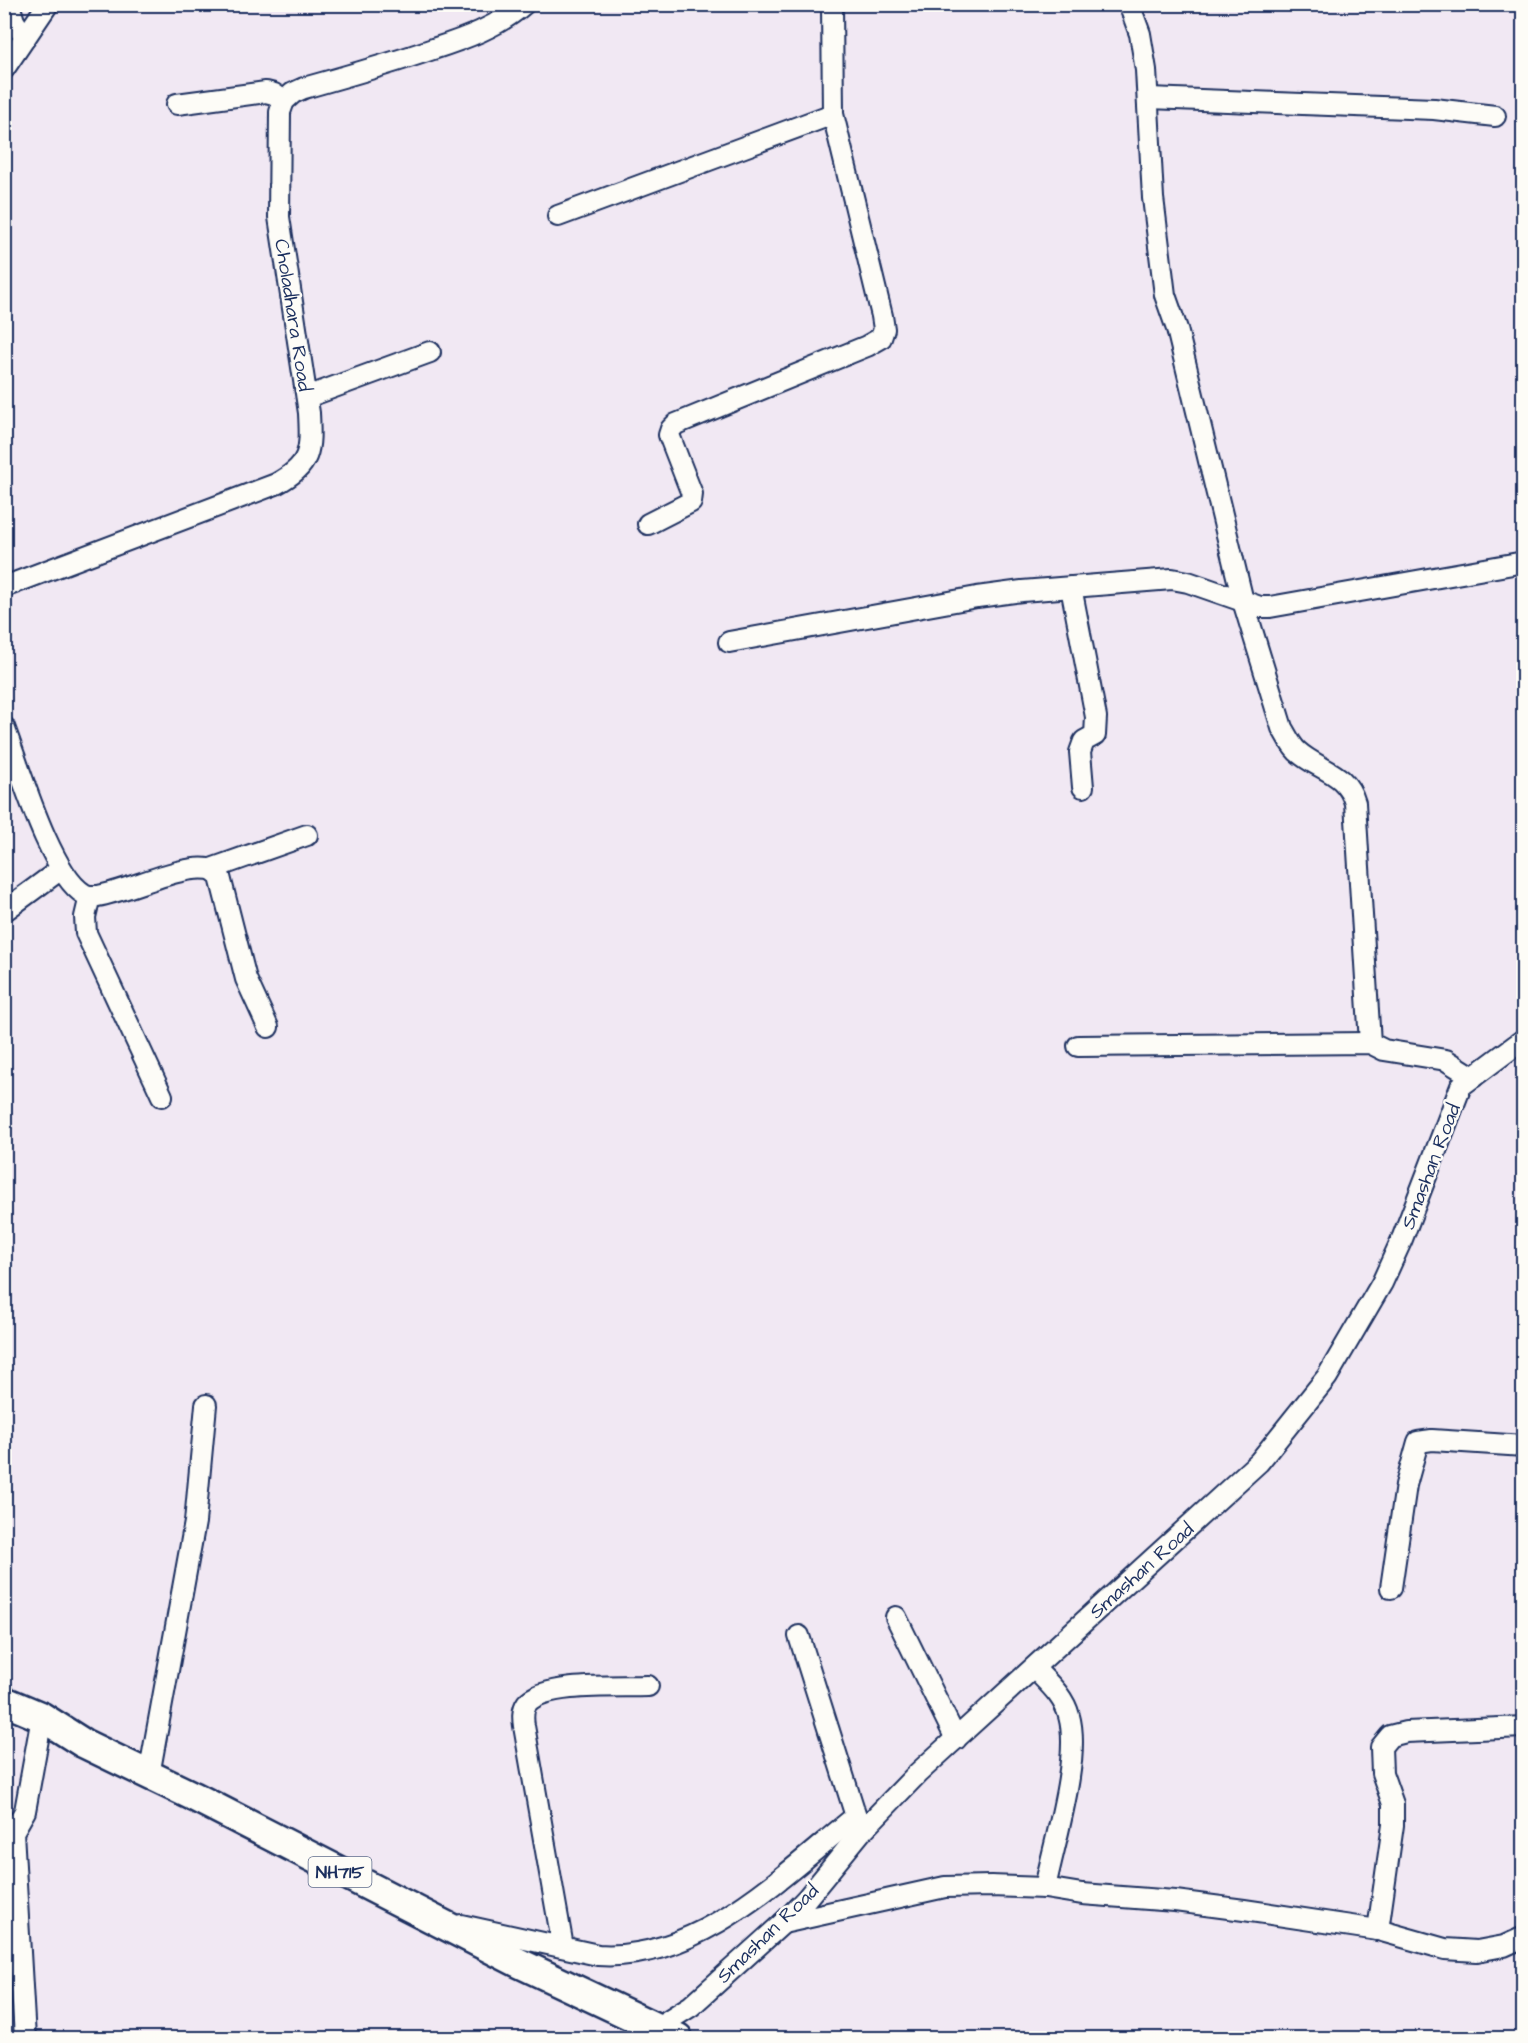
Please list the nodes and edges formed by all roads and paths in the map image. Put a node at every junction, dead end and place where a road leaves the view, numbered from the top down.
1 (9, 4) edge
2 (48, 4) edge
3 (524, 4) edge
4 (832, 4) edge
5 (1130, 4) edge
6 (25, 38) junction
7 (4, 69) edge
8 (1149, 98) junction
9 (284, 101) junction
10 (177, 104) dead end
11 (833, 114) junction
12 (1495, 116) dead end
13 (558, 216) dead end
14 (430, 352) dead end
15 (307, 397) junction
16 (648, 524) dead end
17 (1524, 562) edge
18 (4, 587) edge
19 (1071, 587) junction
20 (1243, 601) junction
21 (729, 642) dead end
22 (4, 727) edge
23 (1083, 787) dead end
24 (307, 836) dead end
25 (61, 869) junction
26 (211, 869) junction
27 (90, 896) junction
28 (4, 911) edge
29 (268, 1027) dead end
30 (1524, 1039) edge
31 (1371, 1043) junction
32 (1078, 1046) dead end
33 (1473, 1077) junction
34 (162, 1096) dead end
35 (206, 1405) dead end
36 (1524, 1446) edge
37 (1391, 1588) dead end
38 (896, 1617) dead end
39 (799, 1636) dead end
40 (1034, 1668) junction
41 (648, 1686) dead end
42 (4, 1701) edge
43 (42, 1717) junction
44 (1524, 1727) edge
45 (956, 1739) junction
46 (149, 1775) junction
47 (859, 1824) junction
48 (9, 1834) edge
49 (1045, 1888) junction
50 (434, 1919) junction
51 (783, 1923) junction
52 (1378, 1930) junction
53 (1524, 1937) edge
54 (563, 1947) junction
55 (659, 2035) edge
56 (25, 2038) edge

1 - 6 street
2 - 6 street
3 - 9 street
4 - 11 street
5 - 8 street
6 - 7 street
8 - 12 street
8 - 20 street
9 - 10 street
9 - 15 street, Choladhara Road
11 - 13 street
11 - 16 street
14 - 15 street
15 - 18 street, Choladhara Road
17 - 20 street
19 - 20 street
19 - 21 street
19 - 23 street
20 - 31 street
22 - 25 street
24 - 26 street
25 - 27 street
25 - 28 street
26 - 27 street
26 - 29 street
27 - 34 street
30 - 33 street, Smashan Road
31 - 32 street
31 - 33 street
33 - 40 street, Smashan Road
35 - 46 street
36 - 37 street
38 - 45 street
39 - 47 street
40 - 45 street, Smashan Road
40 - 49 street
41 - 54 street
42 - 43 highway, NH715
43 - 46 highway, NH715
43 - 48 street
44 - 52 street
45 - 47 street, Smashan Road
46 - 50 highway, NH715
47 - 51 street, Smashan Road
47 - 54 street
48 - 56 street
49 - 51 street
49 - 52 street
50 - 54 street
50 - 55 highway, NH715
51 - 55 street, Smashan Road
52 - 53 street

